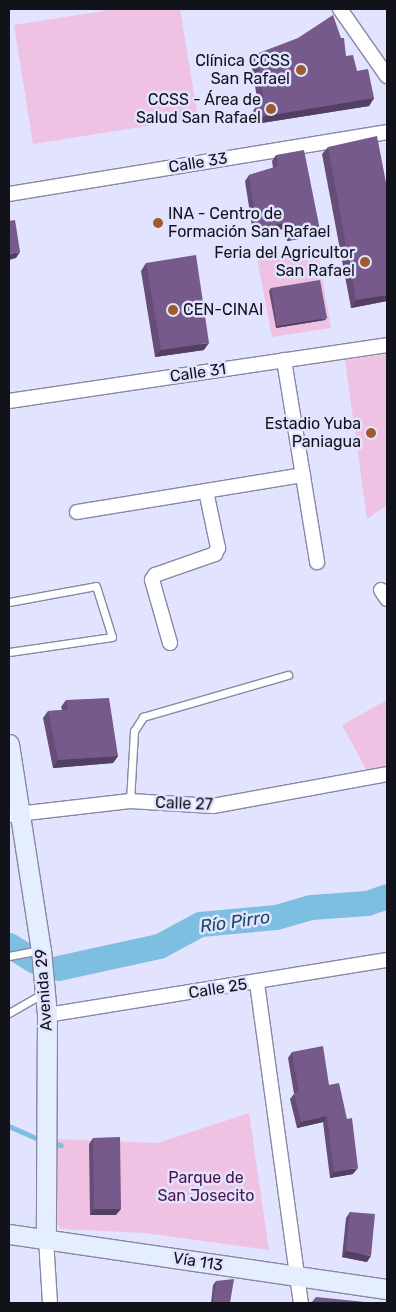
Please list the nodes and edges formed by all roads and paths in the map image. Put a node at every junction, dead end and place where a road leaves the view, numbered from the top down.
1 (340, 9) edge
2 (387, 76) edge
3 (387, 132) edge
4 (9, 194) edge
5 (387, 345) edge
6 (284, 360) junction
7 (9, 401) edge
8 (303, 475) junction
9 (206, 491) junction
10 (77, 512) dead end
11 (317, 562) dead end
12 (9, 602) edge
13 (170, 643) dead end
14 (9, 652) edge
15 (288, 675) dead end
16 (9, 744) edge
17 (387, 774) edge
18 (130, 801) junction
19 (14, 814) edge
20 (41, 950) junction
21 (9, 956) edge
22 (387, 960) edge
23 (257, 983) junction
24 (46, 992) junction
25 (9, 1013) edge
26 (47, 1015) junction
27 (9, 1234) edge
28 (46, 1239) junction
29 (297, 1277) junction
30 (387, 1289) edge
31 (50, 1303) edge
32 (301, 1303) edge

1 - 2 street
3 - 4 street, Calle 33
5 - 6 street, Calle 31
6 - 7 street, Calle 31
6 - 8 street
8 - 9 street
8 - 11 street
9 - 10 street
9 - 13 street
12 - 14 lane
15 - 18 lane
16 - 19 main road, Avenida 29
17 - 18 street, Calle 27
18 - 19 street, Calle 27
19 - 20 main road, Avenida 29
20 - 21 lane
20 - 24 main road, Avenida 29
22 - 23 street, Calle 25
23 - 26 street, Calle 25
23 - 29 street
24 - 25 lane
24 - 26 main road, Avenida 29
26 - 28 main road, Avenida 29
27 - 28 main road, Vía 113
28 - 29 main road, Vía 113
28 - 31 street
29 - 30 main road, Vía 113
29 - 32 street

